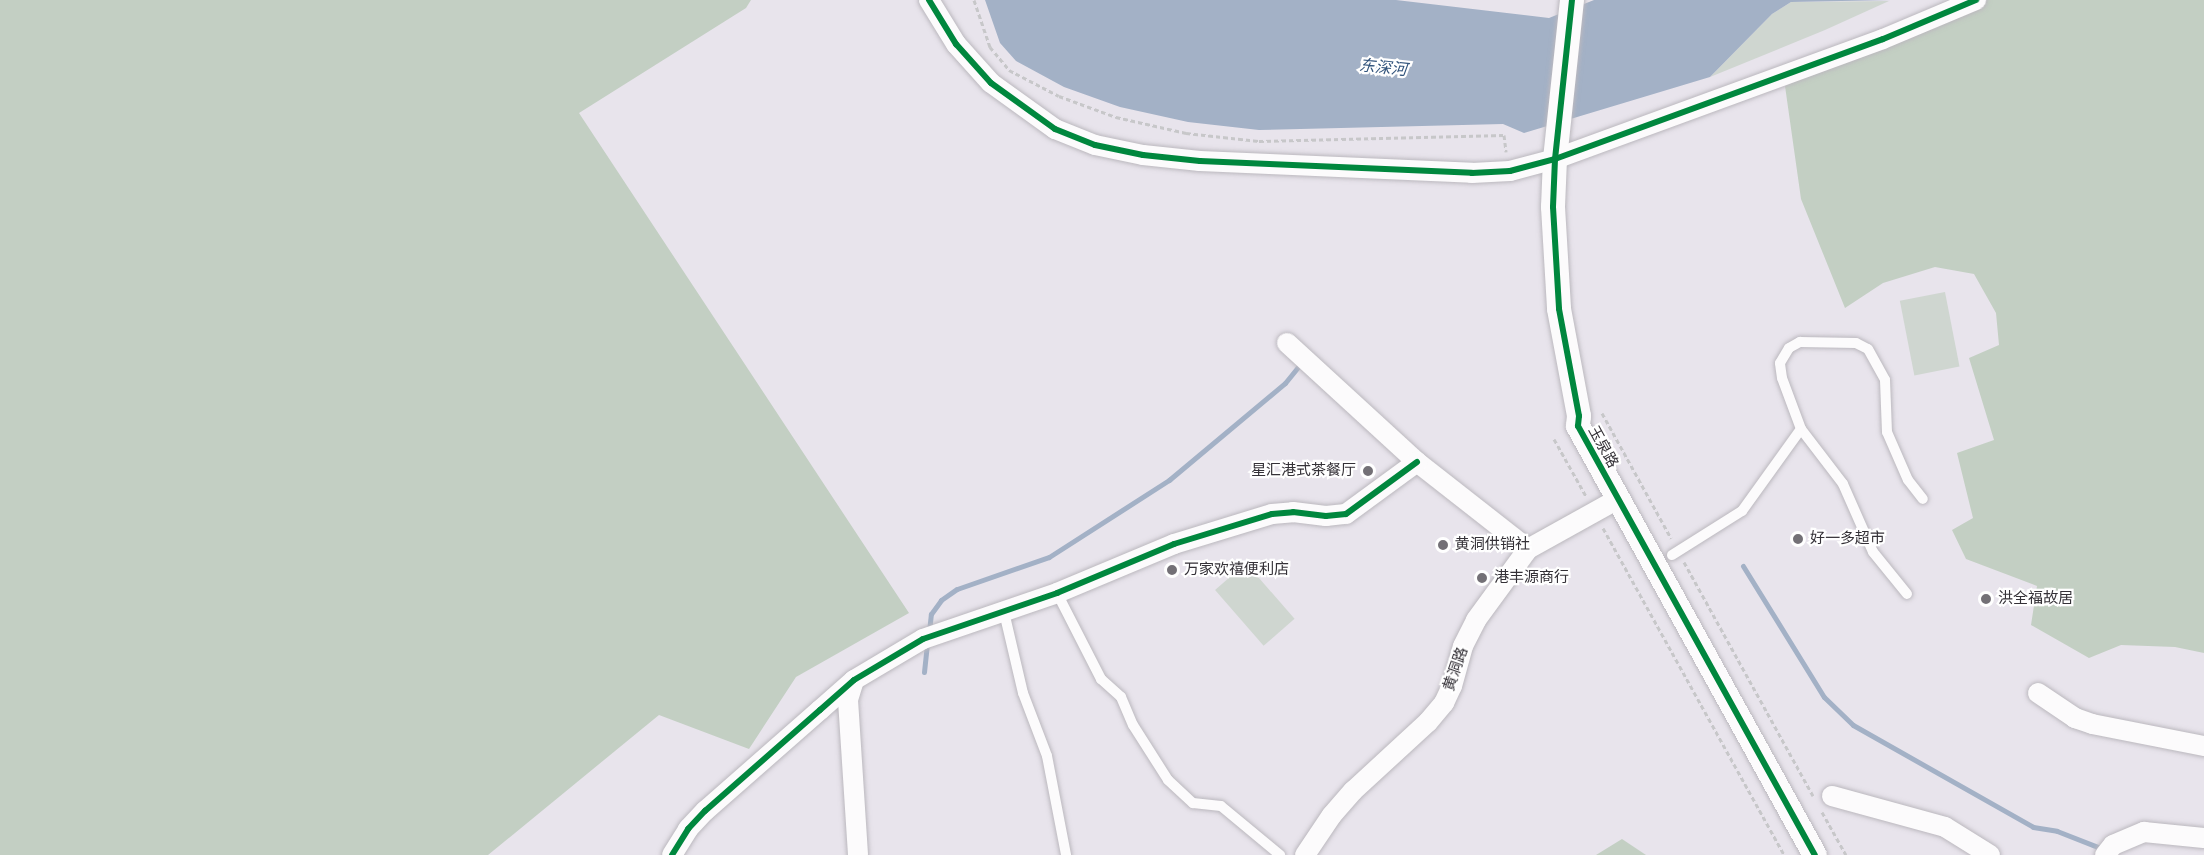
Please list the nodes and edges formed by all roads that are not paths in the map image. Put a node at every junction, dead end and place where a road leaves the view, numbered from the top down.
1 (929, 0) edge
2 (1572, 0) edge
3 (1976, 0) edge
4 (1555, 159) junction
5 (1287, 343) dead end
6 (1801, 429) junction
7 (1417, 462) junction
8 (1618, 499) junction
9 (1923, 499) dead end
10 (1528, 549) junction
11 (1676, 553) road end
12 (1057, 593) junction
13 (1907, 594) dead end
14 (1004, 612) junction
15 (854, 680) junction
16 (2038, 693) dead end
17 (2204, 746) edge
18 (1832, 796) dead end
19 (2204, 838) edge
20 (2109, 850) edge
21 (672, 855) edge
22 (858, 855) edge
23 (1066, 855) edge
24 (1280, 855) edge
25 (1305, 855) edge
26 (1815, 855) edge
27 (1990, 855) edge

1 - 4 street
2 - 4 street, 玉泉路
3 - 4 street
4 - 8 street, 玉泉路
5 - 7 street
6 - 9 lane
6 - 11 lane
6 - 13 lane
7 - 10 street
7 - 12 street
8 - 10 street, 黄洞路
8 - 26 street, 玉泉路
10 - 25 street, 黄洞路
12 - 14 street
12 - 24 lane
14 - 15 street
14 - 23 lane
15 - 21 street
15 - 22 street
16 - 17 street
18 - 27 street
19 - 20 street

